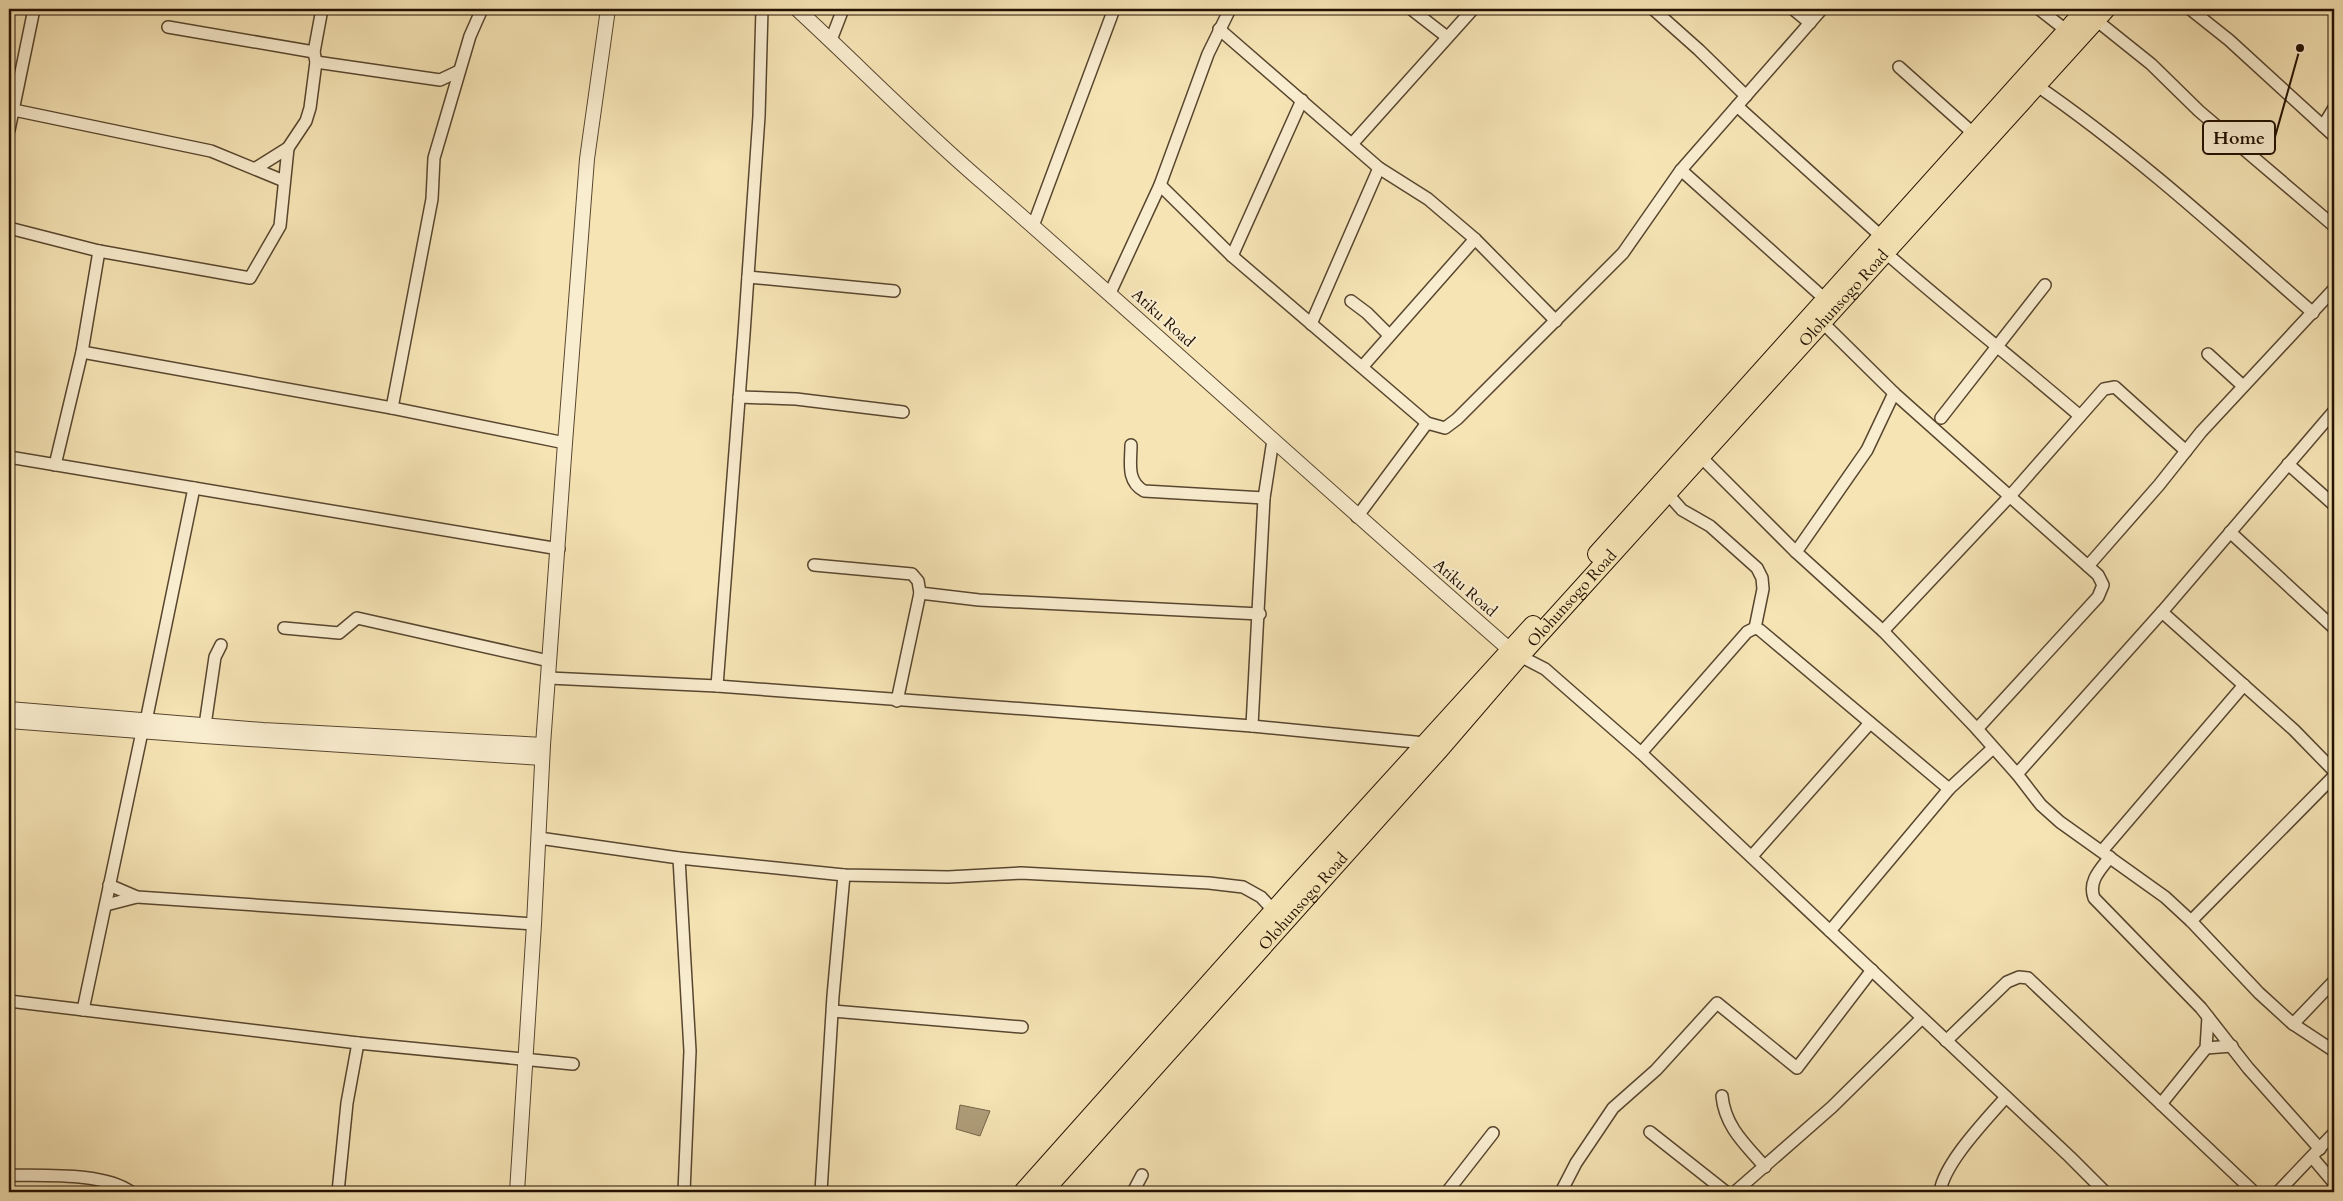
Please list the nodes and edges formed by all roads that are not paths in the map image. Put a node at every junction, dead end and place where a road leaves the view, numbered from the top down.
1 (34, 9) edge
2 (322, 9) edge
3 (482, 9) edge
4 (608, 9) edge
5 (762, 9) edge
6 (797, 9) edge
7 (843, 9) edge
8 (1114, 9) edge
9 (1230, 9) edge
10 (1411, 9) edge
11 (1473, 9) edge
12 (1653, 9) edge
13 (1793, 9) edge
14 (1822, 9) edge
15 (2039, 9) edge
16 (2190, 9) edge
17 (2096, 13) edge
18 (1810, 23) junction
19 (168, 27) dead end
20 (1219, 29) junction
21 (2067, 32) junction
22 (1447, 37) junction
23 (831, 40) junction
24 (315, 57) junction
25 (1899, 67) dead end
26 (459, 71) junction
27 (440, 80) junction
28 (2036, 85) junction
29 (1746, 96) junction
30 (452, 99) junction
31 (1302, 100) junction
32 (1736, 106) junction
33 (2334, 108) edge
34 (10, 109) edge
35 (2323, 126) junction
36 (9, 130) edge
37 (1974, 134) junction
38 (2334, 136) edge
39 (1352, 144) junction
40 (288, 148) junction
41 (256, 168) junction
42 (1379, 168) junction
43 (1682, 170) junction
44 (284, 181) junction
45 (1160, 185) junction
46 (1033, 226) junction
47 (2334, 226) edge
48 (9, 228) edge
49 (1475, 239) junction
50 (1884, 245) junction
51 (99, 251) junction
52 (1232, 256) junction
53 (748, 277) junction
54 (2044, 285) dead end
55 (2334, 289) edge
56 (894, 291) dead end
57 (1110, 293) junction
58 (1826, 300) junction
59 (1351, 301) dead end
60 (2312, 313) junction
61 (1556, 321) junction
62 (1823, 323) junction
63 (1312, 324) junction
64 (1389, 335) junction
65 (1997, 346) junction
66 (82, 352) junction
67 (2208, 354) dead end
68 (1363, 366) junction
69 (2243, 386) junction
70 (1894, 393) junction
71 (739, 397) junction
72 (392, 408) junction
73 (2334, 410) edge
74 (902, 412) dead end
75 (2080, 416) junction
76 (1941, 418) dead end
77 (1427, 423) junction
78 (1272, 440) junction
79 (565, 443) junction
80 (1131, 445) dead end
81 (2186, 451) junction
82 (9, 458) edge
83 (1702, 458) junction
84 (2288, 464) junction
85 (55, 465) junction
86 (194, 488) junction
87 (1668, 494) junction
88 (2010, 496) junction
89 (1264, 498) junction
90 (2334, 505) edge
91 (1357, 517) junction
92 (2230, 532) junction
93 (558, 549) junction
94 (1796, 552) junction
95 (814, 565) dead end
96 (2088, 566) junction
97 (920, 593) junction
98 (2162, 612) junction
99 (1260, 614) junction
100 (284, 628) dead end
101 (1755, 628) junction
102 (2334, 628) edge
103 (1883, 631) junction
104 (221, 645) dead end
105 (1514, 653) junction
106 (549, 661) junction
107 (549, 678) junction
108 (2244, 684) junction
109 (717, 686) junction
110 (897, 701) junction
111 (9, 709) edge
112 (9, 721) edge
113 (1870, 723) junction
114 (205, 725) junction
115 (144, 726) junction
116 (1252, 726) junction
117 (1977, 729) junction
118 (1425, 743) junction
119 (1993, 748) junction
120 (543, 751) junction
121 (1641, 753) junction
122 (2334, 771) edge
123 (2017, 774) junction
124 (2334, 776) edge
125 (1949, 789) junction
126 (539, 838) junction
127 (2106, 854) junction
128 (1752, 856) junction
129 (679, 858) junction
130 (844, 875) junction
131 (109, 886) junction
132 (136, 897) junction
133 (106, 905) junction
134 (1274, 911) junction
135 (2191, 921) junction
136 (534, 924) junction
137 (1830, 931) junction
138 (1872, 970) junction
139 (2334, 981) edge
140 (9, 1001) edge
141 (83, 1010) junction
142 (833, 1011) junction
143 (2208, 1017) junction
144 (1922, 1018) junction
145 (2293, 1024) junction
146 (1022, 1027) dead end
147 (1946, 1041) junction
148 (358, 1043) junction
149 (2232, 1046) junction
150 (2206, 1048) junction
151 (2334, 1051) edge
152 (525, 1058) junction
153 (573, 1064) dead end
154 (1722, 1096) dead end
155 (2006, 1097) junction
156 (2162, 1104) junction
157 (1650, 1132) dead end
158 (1493, 1133) dead end
159 (2334, 1134) edge
160 (2316, 1153) junction
161 (1765, 1167) junction
162 (9, 1175) edge
163 (1142, 1175) dead end
164 (2334, 1183) edge
165 (131, 1192) edge
166 (338, 1192) edge
167 (516, 1192) edge
168 (684, 1192) edge
169 (821, 1192) edge
170 (1023, 1192) edge
171 (1043, 1192) edge
172 (1133, 1192) edge
173 (1446, 1192) edge
174 (1561, 1192) edge
175 (1726, 1192) edge
176 (1735, 1192) edge
177 (1940, 1192) edge
178 (2104, 1192) edge
179 (2254, 1192) edge
180 (2278, 1192) edge

1 - 34 street
2 - 24 street
3 - 26 street
4 - 79 street
5 - 53 street
6 - 23 street, Atiku Road
7 - 23 street
8 - 46 street
9 - 20 street
10 - 22 street
11 - 22 street
12 - 29 street
13 - 18 street
14 - 18 street
15 - 21 street
16 - 35 street
17 - 21 main road, Olohunsogo Road
17 - 28 main road, Olohunsogo Road
17 - 47 street
18 - 29 street
19 - 24 street
20 - 31 street
20 - 45 street
21 - 37 main road, Olohunsogo Road
22 - 39 street
23 - 46 street, Atiku Road
24 - 27 street
24 - 40 street
25 - 37 street
26 - 27 street
26 - 30 street
27 - 30 street
28 - 50 main road, Olohunsogo Road
28 - 60 street
29 - 32 street
30 - 72 street
31 - 39 street
31 - 52 street
32 - 43 street
32 - 50 street
33 - 35 street
34 - 36 street
34 - 41 street
35 - 38 street
37 - 50 main road, Olohunsogo Road
39 - 42 street
40 - 41 street
40 - 44 street
41 - 44 street
42 - 49 street
42 - 63 street
43 - 58 street
43 - 61 street
44 - 51 street
45 - 52 street
45 - 57 street
46 - 57 street, Atiku Road
48 - 51 street
49 - 61 street
49 - 64 street
50 - 58 main road, Olohunsogo Road
50 - 62 main road, Olohunsogo Road
50 - 65 street
51 - 66 street
52 - 63 street
53 - 56 street
53 - 71 street
54 - 65 street
55 - 60 street
57 - 78 street, Atiku Road
58 - 105 main road, Olohunsogo Road
59 - 64 street
60 - 69 street
61 - 77 street
62 - 70 street
62 - 83 main road, Olohunsogo Road
63 - 68 street
64 - 68 street
65 - 75 street
65 - 76 street
66 - 72 street
66 - 85 street
67 - 69 street
68 - 77 street
69 - 81 street
70 - 88 street
70 - 94 street
71 - 74 street
71 - 109 street
72 - 79 street
73 - 84 street
75 - 81 street
75 - 88 street
77 - 91 street
78 - 89 street
78 - 91 street, Atiku Road
79 - 93 street
80 - 89 street
81 - 96 street
82 - 85 street
83 - 87 main road, Olohunsogo Road
83 - 94 street
84 - 90 street
84 - 92 street
85 - 86 street
86 - 93 street
86 - 115 street
87 - 101 street
87 - 105 main road, Olohunsogo Road
88 - 96 street
88 - 103 street
89 - 99 street
91 - 105 street, Atiku Road
92 - 98 street
92 - 102 street
93 - 106 street
94 - 103 street
95 - 97 street
96 - 117 street
97 - 99 street
97 - 110 street
98 - 108 street
98 - 123 street
99 - 116 street
100 - 106 street
101 - 113 street
101 - 121 street
103 - 117 street
104 - 114 street
105 - 118 main road, Olohunsogo Road
105 - 121 street
105 - 171 main road, Olohunsogo Road
106 - 107 street
107 - 109 street
107 - 120 street
108 - 122 street
108 - 127 street
109 - 110 street
110 - 116 street
111 - 115 street
112 - 115 street
113 - 125 street
113 - 128 street
114 - 115 street
114 - 120 street
115 - 120 street
115 - 131 street
116 - 118 street
117 - 119 street
118 - 134 main road, Olohunsogo Road
119 - 123 street
119 - 125 street
120 - 126 street
121 - 128 street
123 - 127 street
124 - 135 street
125 - 137 street
126 - 129 street
126 - 136 street
127 - 135 street
127 - 143 street
128 - 137 street
129 - 130 street
129 - 168 street
130 - 134 street
130 - 142 street
131 - 132 street
131 - 133 street
132 - 133 street
132 - 136 street
133 - 141 street
134 - 170 main road, Olohunsogo Road
135 - 145 street
136 - 152 street
137 - 138 street
138 - 144 street
138 - 174 street
139 - 145 street
140 - 141 street
141 - 148 street
142 - 146 street
142 - 169 street
143 - 149 street
143 - 150 street
144 - 147 street
144 - 161 street
145 - 151 street
147 - 155 street
147 - 156 street
148 - 152 street
148 - 166 street
149 - 150 street
149 - 160 street
150 - 156 street
152 - 153 street
152 - 167 street
154 - 161 street
155 - 177 street
155 - 178 street
156 - 179 street
157 - 175 street
158 - 173 street
159 - 160 street
160 - 164 street
160 - 180 street
161 - 176 street
162 - 165 street
163 - 172 street

